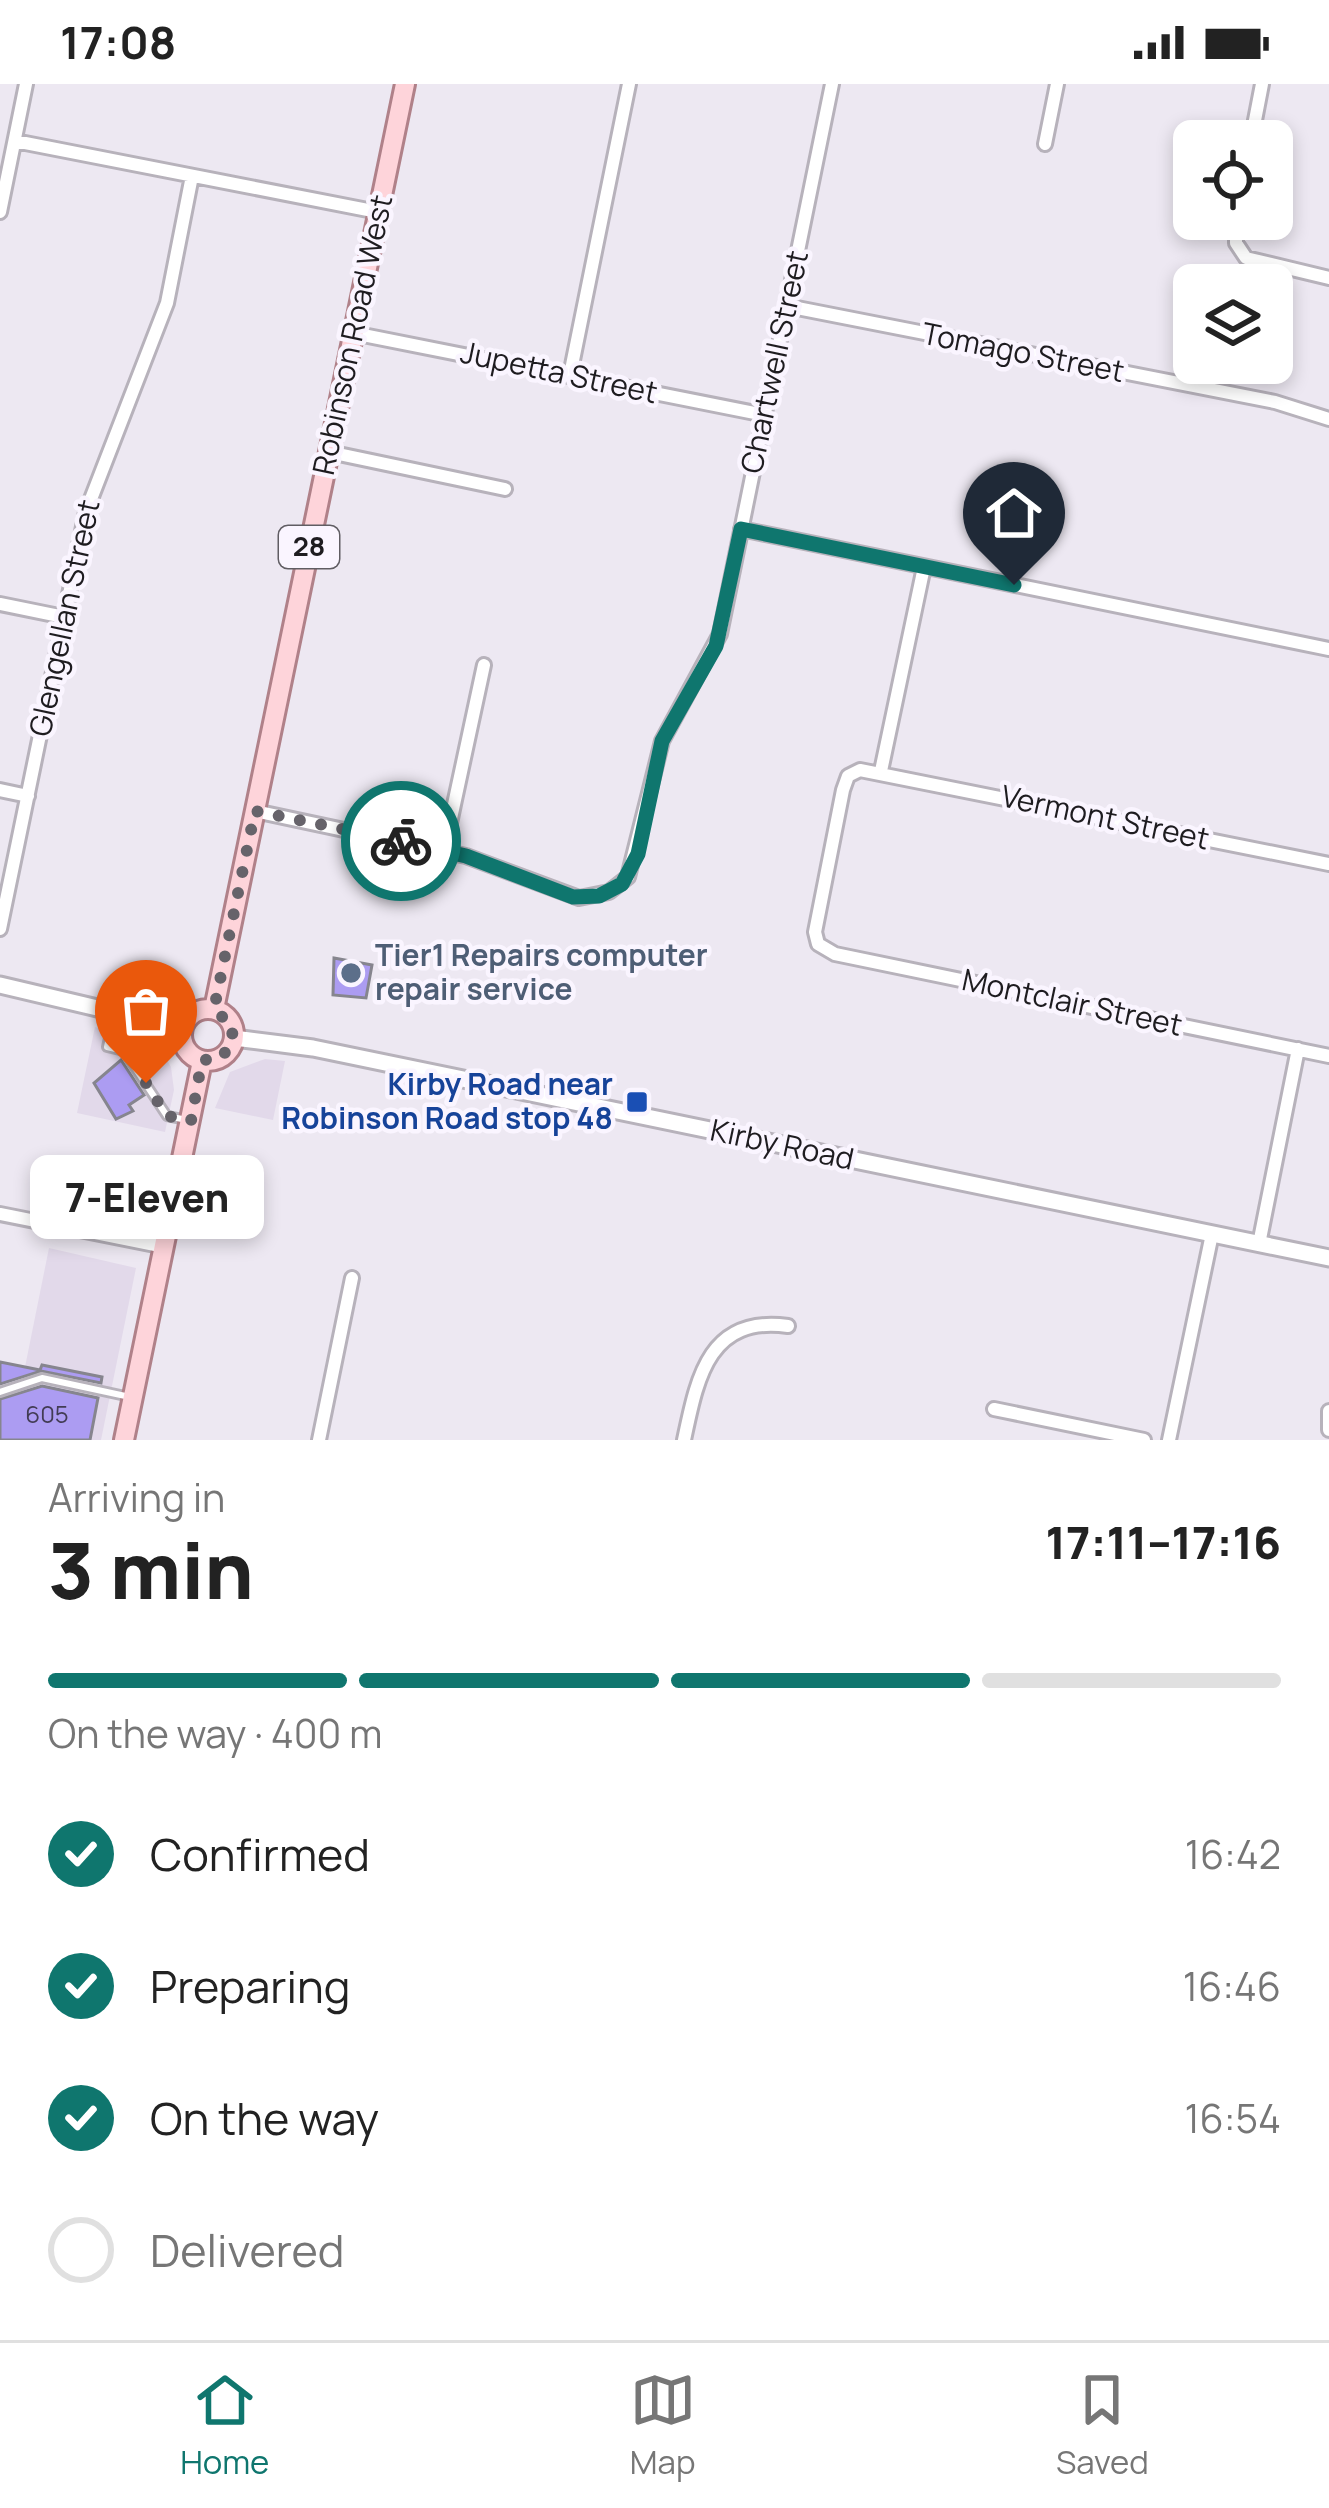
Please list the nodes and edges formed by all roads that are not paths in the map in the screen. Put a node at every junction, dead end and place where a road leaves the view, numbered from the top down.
1 (26, 84) edge
2 (405, 84) edge
3 (629, 84) edge
4 (832, 84) edge
5 (1057, 84) edge
6 (1262, 84) edge
7 (1255, 120) edge
8 (15, 141) junction
9 (1045, 144) dead end
10 (192, 176) junction
11 (0, 212) edge
12 (378, 212) junction
13 (1236, 240) edge
14 (1329, 278) edge
15 (787, 306) junction
16 (353, 333) junction
17 (570, 375) junction
18 (765, 415) junction
19 (1329, 419) edge
20 (329, 452) junction
21 (505, 489) dead end
22 (741, 529) junction
23 (924, 567) junction
24 (0, 604) edge
25 (64, 617) junction
26 (1329, 649) edge
27 (484, 665) dead end
28 (881, 771) junction
29 (0, 790) edge
30 (28, 796) junction
31 (255, 811) junction
32 (444, 851) junction
33 (1329, 864) edge
34 (0, 929) edge
35 (0, 985) edge
36 (214, 1009) junction
37 (115, 1010) junction
38 (182, 1028) junction
39 (234, 1038) junction
40 (1298, 1049) junction
41 (1329, 1056) edge
42 (202, 1060) junction
43 (191, 1121) junction
44 (0, 1214) edge
45 (1212, 1234) junction
46 (1259, 1244) junction
47 (165, 1247) junction
48 (1329, 1258) edge
49 (352, 1278) dead end
50 (788, 1326) dead end
51 (0, 1392) edge
52 (133, 1398) junction
53 (994, 1409) dead end
54 (1329, 1411) edge
55 (1329, 1430) edge
56 (124, 1440) edge
57 (319, 1440) edge
58 (684, 1440) edge
59 (1144, 1440) edge
60 (1168, 1440) edge

1 - 8 street
2 - 12 main road, Robinson Road West / 28
3 - 17 street
4 - 15 street, Chartwell Street
5 - 9 street
6 - 7 street
8 - 10 street
8 - 11 street
10 - 12 street
10 - 25 street, Glengellan Street
12 - 16 main road, Robinson Road West / 28
13 - 14 street
15 - 18 street, Chartwell Street
15 - 19 street, Tomago Street
16 - 17 street, Jupetta Street
16 - 20 main road, Robinson Road West / 28
17 - 18 street, Jupetta Street
18 - 22 street, Chartwell Street
20 - 21 street
20 - 31 main road, Robinson Road West / 28
22 - 23 street
22 - 32 street, Chartwell Street
23 - 26 street
23 - 28 street
24 - 25 street
25 - 30 street, Glengellan Street
27 - 32 street
28 - 33 street, Vermont Street
28 - 40 street, Montclair Street
29 - 30 street
30 - 34 street, Glengellan Street
31 - 32 street, Chartwell Street
31 - 36 main road, Robinson Road West / 28
35 - 37 street
36 - 38 main road
36 - 39 main road
37 - 38 street
37 - 43 lane
38 - 42 main road
39 - 42 main road
39 - 45 street, Kirby Road
40 - 41 street, Montclair Street
40 - 46 street
42 - 43 main road
43 - 47 main road
44 - 47 street
45 - 46 street, Kirby Road
45 - 60 street
46 - 48 street, Kirby Road
47 - 52 main road
49 - 57 street
50 - 58 street
51 - 52 lane
52 - 56 main road
53 - 59 street
54 - 55 street

